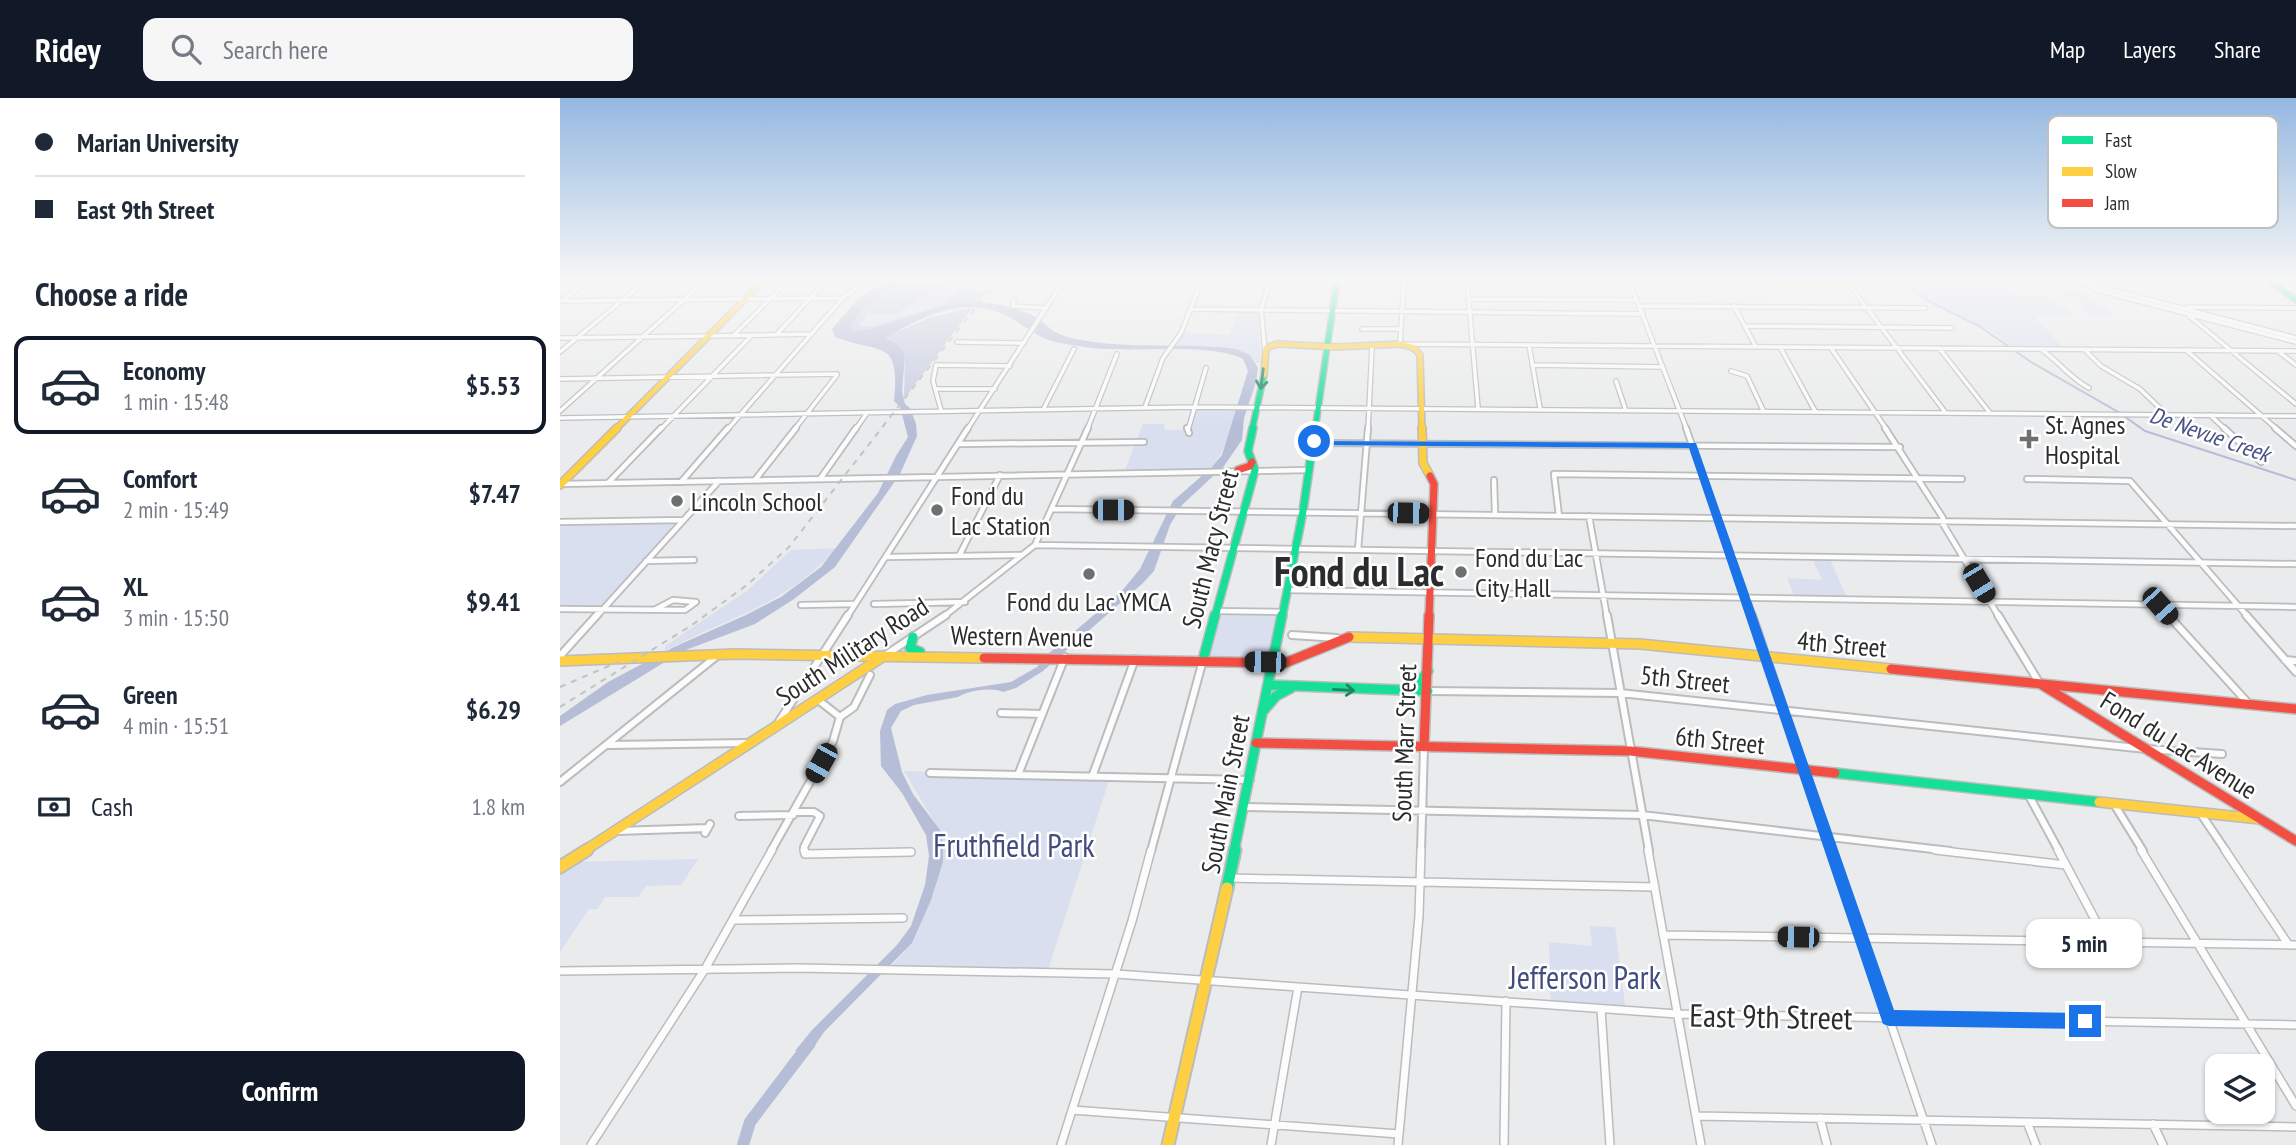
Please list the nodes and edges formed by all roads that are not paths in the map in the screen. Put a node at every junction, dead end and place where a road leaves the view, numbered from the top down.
1 (588, 329) edge
2 (652, 329) edge
3 (716, 329) edge
4 (740, 329) edge
5 (782, 329) edge
6 (816, 329) edge
7 (1033, 329) edge
8 (1183, 329) edge
9 (1262, 329) edge
10 (1328, 329) edge
11 (1362, 329) dead end
12 (1401, 329) joint
13 (1471, 329) edge
14 (1649, 329) edge
15 (1746, 329) edge
16 (1882, 329) edge
17 (2205, 329) edge
18 (2249, 329) edge
19 (2256, 329) edge
20 (811, 334) junction
21 (752, 335) junction
22 (776, 335) junction
23 (709, 336) junction
24 (733, 336) junction
25 (643, 337) junction
26 (560, 338) edge
27 (577, 338) junction
28 (1263, 339) junction
29 (2296, 340) edge
30 (957, 342) dead end
31 (1024, 343) junction
32 (1325, 343) junction
33 (1277, 344) junction
34 (1400, 344) junction
35 (1372, 345) junction
36 (1473, 345) junction
37 (1529, 345) junction
38 (1655, 346) junction
39 (1756, 347) junction
40 (1780, 347) junction
41 (1831, 348) junction
42 (1898, 348) junction
43 (1939, 348) junction
44 (1074, 349) dead end
45 (1420, 349) junction
46 (2016, 349) joint
47 (2041, 349) junction
48 (2084, 349) junction
49 (2186, 350) junction
50 (1265, 351) junction
51 (2232, 351) junction
52 (2278, 351) junction
53 (560, 352) edge
54 (2296, 352) edge
55 (1117, 354) dead end
56 (1532, 365) junction
57 (2296, 365) edge
58 (1010, 366) junction
59 (1663, 367) junction
60 (1206, 368) dead end
61 (1731, 371) dead end
62 (837, 374) joint
63 (775, 375) junction
64 (712, 376) junction
65 (668, 377) junction
66 (597, 378) junction
67 (560, 379) edge
68 (1616, 381) dead end
69 (2089, 388) dead end
70 (936, 389) junction
71 (995, 389) junction
72 (2296, 404) edge
73 (1097, 407) junction
74 (1145, 407) junction
75 (1194, 407) junction
76 (1236, 407) joint
77 (1257, 407) junction
78 (1318, 407) junction
79 (1370, 407) junction
80 (1422, 407) junction
81 (1044, 408) junction
82 (1478, 408) junction
83 (1540, 408) junction
84 (1625, 408) junction
85 (981, 409) junction
86 (1679, 409) junction
87 (942, 410) junction
88 (1763, 410) junction
89 (560, 411) edge
90 (1815, 411) junction
91 (1873, 411) junction
92 (1945, 412) junction
93 (807, 413) junction
94 (867, 413) junction
95 (1990, 413) junction
96 (2010, 413) joint
97 (740, 415) junction
98 (2167, 415) junction
99 (2210, 415) junction
100 (2260, 415) junction
101 (673, 416) junction
102 (2296, 416) edge
103 (628, 417) junction
104 (560, 418) edge
105 (1189, 433) dead end
106 (1144, 442) dead end
107 (1082, 443) junction
108 (1314, 443) junction
109 (1368, 443) junction
110 (1422, 443) junction
111 (959, 444) junction
112 (1693, 445) junction
113 (2296, 446) edge
114 (1900, 447) junction
115 (2260, 462) dead end
116 (1254, 466) junction
117 (1238, 470) joint
118 (1310, 470) junction
119 (1068, 474) junction
120 (1003, 475) junction
121 (1705, 476) junction
122 (938, 477) junction
123 (820, 479) junction
124 (1920, 479) junction
125 (1962, 479) dead end
126 (2027, 479) dead end
127 (755, 480) junction
128 (1494, 480) dead end
129 (719, 481) junction
130 (681, 482) junction
131 (608, 483) junction
132 (560, 484) edge
133 (993, 491) joint
134 (1052, 509) junction
135 (1167, 510) joint
136 (1244, 510) junction
137 (1303, 511) junction
138 (1363, 512) junction
139 (1434, 513) junction
140 (1495, 514) junction
141 (1559, 516) junction
142 (1589, 516) junction
143 (1720, 519) junction
144 (683, 520) junction
145 (560, 522) edge
146 (1944, 522) junction
147 (2168, 524) junction
148 (2296, 526) edge
149 (1035, 545) junction
150 (1149, 547) joint
151 (1163, 547) joint
152 (1234, 548) junction
153 (1295, 549) junction
154 (1358, 550) junction
155 (1433, 551) junction
156 (1595, 553) junction
157 (1023, 555) junction
158 (959, 556) junction
159 (1732, 556) junction
160 (885, 557) junction
161 (1964, 559) junction
162 (694, 560) dead end
163 (646, 561) junction
164 (2201, 563) junction
165 (2296, 564) edge
166 (1287, 590) junction
167 (1432, 592) junction
168 (1603, 596) junction
169 (1747, 599) junction
170 (965, 602) junction
171 (1991, 603) junction
172 (854, 604) junction
173 (874, 604) dead end
174 (801, 605) dead end
175 (2160, 606) junction
176 (2238, 606) junction
177 (2296, 607) edge
178 (603, 608) junction
179 (560, 609) edge
180 (656, 610) junction
181 (1216, 611) junction
182 (1283, 612) junction
183 (1292, 635) dead end
184 (913, 637) junction
185 (1340, 638) junction
186 (1429, 639) junction
187 (1611, 643) junction
188 (718, 655) junction
189 (821, 655) junction
190 (884, 656) junction
191 (947, 656) junction
192 (1062, 657) junction
193 (560, 658) edge
194 (1767, 658) junction
195 (1135, 659) junction
196 (1203, 660) junction
197 (2285, 660) junction
198 (2296, 661) edge
199 (1273, 662) junction
200 (1429, 669) junction
201 (2296, 672) edge
202 (870, 675) dead end
203 (2040, 684) junction
204 (1268, 685) junction
205 (2068, 686) junction
206 (1294, 687) junction
207 (1428, 691) junction
208 (1393, 692) junction
209 (1620, 693) junction
210 (817, 699) junction
211 (2072, 703) junction
212 (2248, 703) junction
213 (2296, 709) edge
214 (1785, 712) junction
215 (1001, 713) dead end
216 (1262, 713) junction
217 (1042, 714) junction
218 (840, 717) junction
219 (776, 725) junction
220 (749, 743) junction
221 (1256, 743) junction
222 (607, 745) junction
223 (1424, 747) junction
224 (2146, 749) junction
225 (1630, 751) junction
226 (2222, 754) dead end
227 (1806, 770) junction
228 (930, 773) dead end
229 (1018, 775) junction
230 (1092, 777) junction
231 (1172, 779) junction
232 (1250, 780) junction
233 (560, 782) edge
234 (2028, 794) junction
235 (2114, 804) junction
236 (1245, 807) junction
237 (1423, 811) junction
238 (793, 813) junction
239 (2201, 814) junction
240 (739, 815) dead end
241 (1642, 816) junction
242 (2260, 819) junction
243 (708, 828) dead end
244 (617, 831) junction
245 (1828, 837) junction
246 (2296, 841) edge
247 (911, 852) dead end
248 (2066, 865) junction
249 (560, 867) edge
250 (1230, 878) junction
251 (1420, 882) junction
252 (1655, 887) junction
253 (903, 918) dead end
254 (733, 920) junction
255 (1663, 935) junction
256 (1862, 938) junction
257 (2107, 942) junction
258 (2198, 943) junction
259 (2292, 945) edge
260 (705, 969) junction
261 (892, 970) joint
262 (560, 971) edge
263 (1116, 974) junction
264 (1206, 980) junction
265 (1298, 987) junction
266 (1411, 995) junction
267 (1506, 1001) junction
268 (1601, 1009) junction
269 (1677, 1014) junction
270 (1889, 1018) junction
271 (2246, 1024) junction
272 (2296, 1024) edge
273 (2296, 1106) edge
274 (1072, 1110) junction
275 (1696, 1116) junction
276 (1174, 1118) junction
277 (1820, 1118) junction
278 (1923, 1120) junction
279 (2026, 1122) junction
280 (2153, 1124) junction
281 (1274, 1125) junction
282 (2296, 1127) edge
283 (1399, 1134) junction
284 (591, 1145) edge
285 (1061, 1145) edge
286 (1168, 1145) edge
287 (1271, 1145) edge
288 (1398, 1145) edge
289 (1504, 1145) edge
290 (1610, 1145) edge
291 (1701, 1145) edge
292 (1827, 1145) edge
293 (1932, 1145) edge
294 (2036, 1145) edge
295 (2163, 1145) edge

1 - 27 street
2 - 25 street
3 - 23 main road
4 - 24 street
5 - 22 street
6 - 20 street
7 - 31 street
8 - 74 street
9 - 28 street
10 - 32 main road, South Main Street
11 - 12 street
12 - 34 street
13 - 36 street
14 - 38 street
15 - 39 street
16 - 42 street
17 - 51 street
18 - 29 street
19 - 29 street
20 - 22 street
20 - 63 street
21 - 22 street
21 - 24 street
21 - 64 street
23 - 24 street
23 - 25 street
23 - 65 main road
25 - 27 street
25 - 66 street
26 - 27 street
27 - 53 street
28 - 33 street
28 - 50 street
30 - 31 street
31 - 58 street
32 - 33 main road
32 - 35 main road
32 - 78 main road, South Main Street
33 - 50 main road
34 - 35 main road
34 - 45 main road
35 - 79 street
36 - 37 street
36 - 45 street
36 - 82 street
37 - 38 street
37 - 56 street
38 - 39 street
38 - 59 street
39 - 40 street
40 - 41 street
40 - 90 street
41 - 42 street
41 - 91 street
42 - 43 street
42 - 92 street
43 - 46 street
43 - 95 street
44 - 81 street
45 - 80 main road, South Marr Street
46 - 47 street
47 - 48 street
47 - 69 street
48 - 49 street
48 - 98 street
49 - 51 street
49 - 100 street
50 -> 77 main road, South Macy Street
51 - 52 street
51 - 72 street
52 - 54 street
52 - 57 street
55 - 73 street, South Military Road
56 - 59 street
56 - 83 street
58 - 70 street
58 - 71 street
59 - 86 street
60 - 75 street
61 - 88 street
62 - 63 street
62 - 93 street
63 - 64 street
63 - 97 street
64 - 65 street
64 - 101 street
65 - 66 street
65 - 103 main road
66 - 67 street
66 - 89 street
68 - 84 street
70 - 71 street
70 - 87 street
71 - 85 street
73 - 74 street
73 - 81 street
73 - 107 street, South Military Road
74 - 75 street
75 - 76 street
75 - 105 street
76 - 77 street
77 - 78 street
77 - 116 main road, South Macy Street
78 - 79 street
78 - 108 main road, South Main Street
79 - 80 street
79 - 109 street
80 - 82 street
80 - 110 main road, South Marr Street
81 - 85 street
82 - 83 street
83 - 84 street
84 - 86 street
85 - 87 street
85 - 111 street
86 - 88 street
86 - 112 street
87 - 94 street
88 - 90 street
90 - 91 street
91 - 92 street
91 - 114 street
92 - 95 street
93 - 94 street
93 - 97 street
93 - 127 street
94 - 123 street
95 - 96 street
96 - 98 street
97 - 101 street
97 - 130 street
98 - 99 street
99 - 100 street
99 - 115 street
100 - 102 street
100 - 113 street
101 - 103 street
101 - 131 street
103 - 104 street
103 - 132 main road
106 - 107 street
107 - 111 street
107 - 119 street, South Military Road
108 - 109 street
108 - 118 main road, South Main Street
109 - 110 street
109 - 138 street
110 - 112 street
110 - 139 main road, South Marr Street
111 - 122 street
112 - 114 street
112 - 121 street
114 - 124 street
116 - 117 main road
116 - 118 street
116 - 136 main road, South Macy Street
117 - 119 street
118 - 137 main road, South Main Street
119 - 120 street
119 - 134 street, South Military Road
120 - 122 street
120 - 133 street
121 - 124 street
121 - 141 street
121 - 143 street
122 - 123 street
122 - 160 street
123 - 127 street
124 - 125 street
124 - 146 street
126 - 147 street
127 - 129 street
128 - 140 street
129 - 130 street
129 - 144 street
130 - 131 street
131 - 132 street
133 - 158 street
134 - 135 street
134 - 149 street, South Military Road
135 - 136 street
136 - 137 street
136 - 152 main road, South Macy Street
137 - 138 street
137 - 153 main road, South Main Street
138 - 139 street
138 - 154 street
139 - 140 street
139 - 155 main road, South Marr Street
140 - 141 street
141 - 142 street
142 - 143 street
142 - 156 street
143 - 146 street
143 - 159 street
144 - 145 street
144 - 163 street
146 - 147 street
146 - 161 street
147 - 148 street
147 - 164 street
149 - 150 street
149 - 157 street, South Military Road
150 - 151 street
151 - 152 street
152 - 153 street
152 - 181 main road, South Macy Street
153 - 154 street
153 - 166 main road, South Main Street
154 - 155 street
155 - 156 street
155 - 167 main road, South Marr Street
156 - 159 street
156 - 168 street
157 - 158 street
157 - 170 street, South Military Road
158 - 160 street
159 - 161 street
159 - 169 street
160 - 172 street
161 - 164 street
161 - 171 street
162 - 163 street
163 - 178 street
164 - 165 street
164 - 176 street
166 - 167 street
166 - 182 main road, South Main Street
167 - 168 street
167 - 186 main road, South Marr Street
168 - 169 street
168 - 187 street
169 - 171 street
169 - 194 street
170 - 173 street
170 - 184 street, South Military Road
171 - 175 street
171 - 203 street
172 - 174 street
172 - 189 street
175 - 176 street
175 - 212 street
176 - 177 street
176 - 197 street
178 - 179 street
178 - 180 street
178 - 193 street
180 - 180 street
181 - 182 street
181 - 196 main road, South Macy Street
182 - 199 main road, South Main Street
183 - 185 street, 4th Street
184 - 190 street, South Military Road
184 - 191 main road
185 - 186 main road, 4th Street
185 - 199 main road, 4th Street
186 - 187 main road, 4th Street
186 - 200 main road, South Marr Street
187 - 194 main road, 4th Street
187 - 209 street
188 - 189 main road, Western Avenue
188 - 193 main road, Western Avenue
188 - 222 street
189 - 190 main road, Western Avenue
189 - 219 street
190 - 191 main road, Western Avenue
190 - 210 main road, South Military Road
191 - 192 main road, Western Avenue
192 - 195 main road, Western Avenue
192 - 217 street
194 - 203 main road, 4th Street
194 - 214 street
195 - 196 main road, Western Avenue
195 - 230 street
196 - 199 main road, Western Avenue
196 - 231 street
197 - 198 street
197 - 201 street
199 - 204 main road, South Main Street
200 - 207 main road, South Marr Street
200 - 208 main road
202 - 218 street
203 - 205 main road, 4th Street
203 - 211 main road, Fond du Lac Avenue
204 - 206 main road, 5th Street
204 - 216 main road, South Main Street
205 - 211 main road
205 - 212 main road, 4th Street
206 -> 208 main road, 5th Street
206 - 216 main road
207 - 208 main road, 5th Street
207 - 209 street, 5th Street
207 - 223 main road, South Marr Street
209 - 214 street, 5th Street
209 - 225 street
210 - 218 street
210 - 219 main road, South Military Road
211 - 224 main road, Fond du Lac Avenue
212 - 213 main road, 4th Street
214 - 224 street, 5th Street
214 - 227 street
215 - 217 street
216 - 221 main road, South Main Street
217 - 229 street
218 - 238 street
219 - 220 main road, South Military Road
220 - 222 street
220 - 244 main road, South Military Road
221 - 223 main road, 6th Street
221 - 232 main road, South Main Street
222 - 233 street
223 - 225 main road, 6th Street
223 - 237 street, South Marr Street
224 - 226 street, 5th Street
224 - 242 main road, Fond du Lac Avenue
225 - 227 main road, 6th Street
225 - 241 street
227 - 234 main road, 6th Street
227 - 245 street
228 - 229 street
229 - 230 street
230 - 231 street
231 - 232 street
231 - 263 street
232 - 236 main road, South Main Street
234 - 235 main road, 6th Street
234 - 248 street
235 - 239 main road, 6th Street
235 - 258 street
236 - 237 street
236 - 250 main road, South Main Street
237 - 241 street
237 - 251 street, South Marr Street
238 - 240 street
238 - 247 street
238 - 254 street
239 - 242 main road, 6th Street
239 - 259 street
241 - 245 street
241 - 252 street
242 - 246 main road, Fond du Lac Avenue
243 - 244 street
244 - 249 main road, South Military Road
245 - 248 street
245 - 256 street
248 - 257 street
250 - 251 street
250 - 264 main road, South Main Street
251 - 252 street
251 - 266 street, South Marr Street
252 - 255 street
253 - 254 street
254 - 260 street
255 - 256 street
255 - 269 street
256 - 257 street
256 - 270 street
257 - 258 street
258 - 259 street
258 - 271 street
260 - 261 street
260 - 262 street
260 - 284 street
261 - 263 street
263 - 264 street
263 - 274 street
264 - 265 street, East 9th Street
264 - 276 main road, South Main Street
265 - 266 street, East 9th Street
265 - 281 street
266 - 267 street, East 9th Street
266 - 283 street, South Marr Street
267 - 268 street, East 9th Street
267 - 289 street
268 - 269 street, East 9th Street
268 - 290 street
269 - 270 street, East 9th Street
269 - 275 street
270 - 271 street, East 9th Street
270 - 278 street
271 - 272 street, East 9th Street
271 - 273 street
274 - 276 street
274 - 285 street
275 - 277 street
275 - 291 street
276 - 281 street
276 - 286 main road, South Main Street
277 - 278 street
277 - 292 street
278 - 279 street
278 - 293 street
279 - 280 street
279 - 294 street
280 - 282 street
280 - 295 street
281 - 283 street
281 - 287 street
283 - 288 street, South Marr Street

